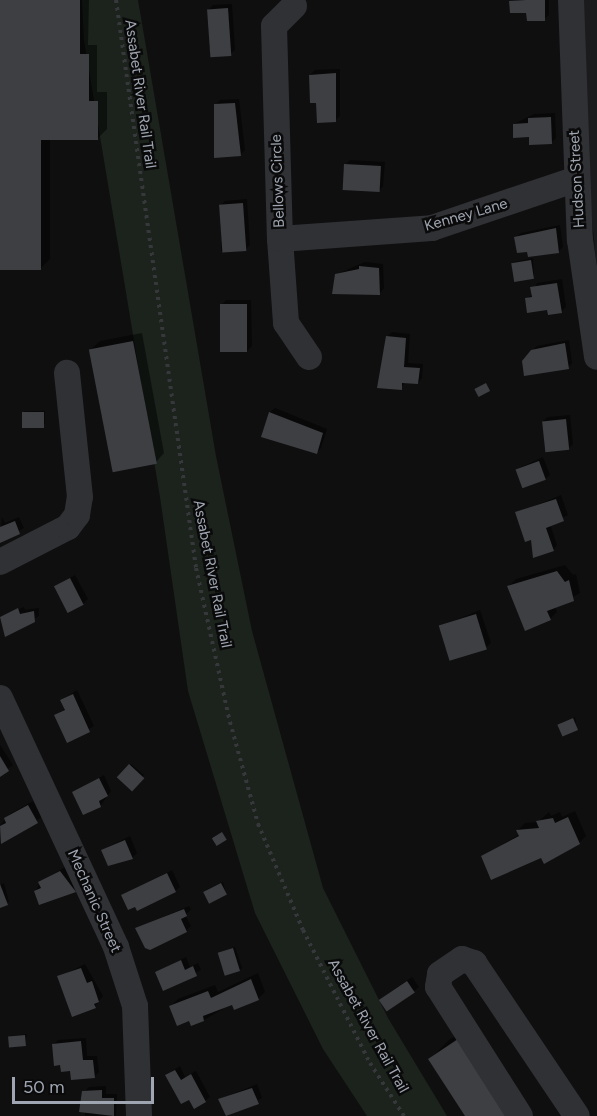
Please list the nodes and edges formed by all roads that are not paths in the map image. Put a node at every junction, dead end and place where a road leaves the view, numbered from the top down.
1 (571, 0) edge
2 (294, 6) dead end
3 (577, 179) junction
4 (280, 239) junction
5 (309, 357) dead end
6 (597, 357) edge
7 (67, 373) dead end
8 (0, 562) edge
9 (0, 698) edge
10 (139, 1116) edge
11 (520, 1116) edge
12 (577, 1116) edge

1 - 3 street, Hudson Street
2 - 4 street, Bellows Circle
3 - 4 street, Kenney Lane
3 - 6 street, Hudson Street
4 - 5 street, Bellows Circle
7 - 8 street
9 - 10 street, Mechanic Street
11 - 12 street

